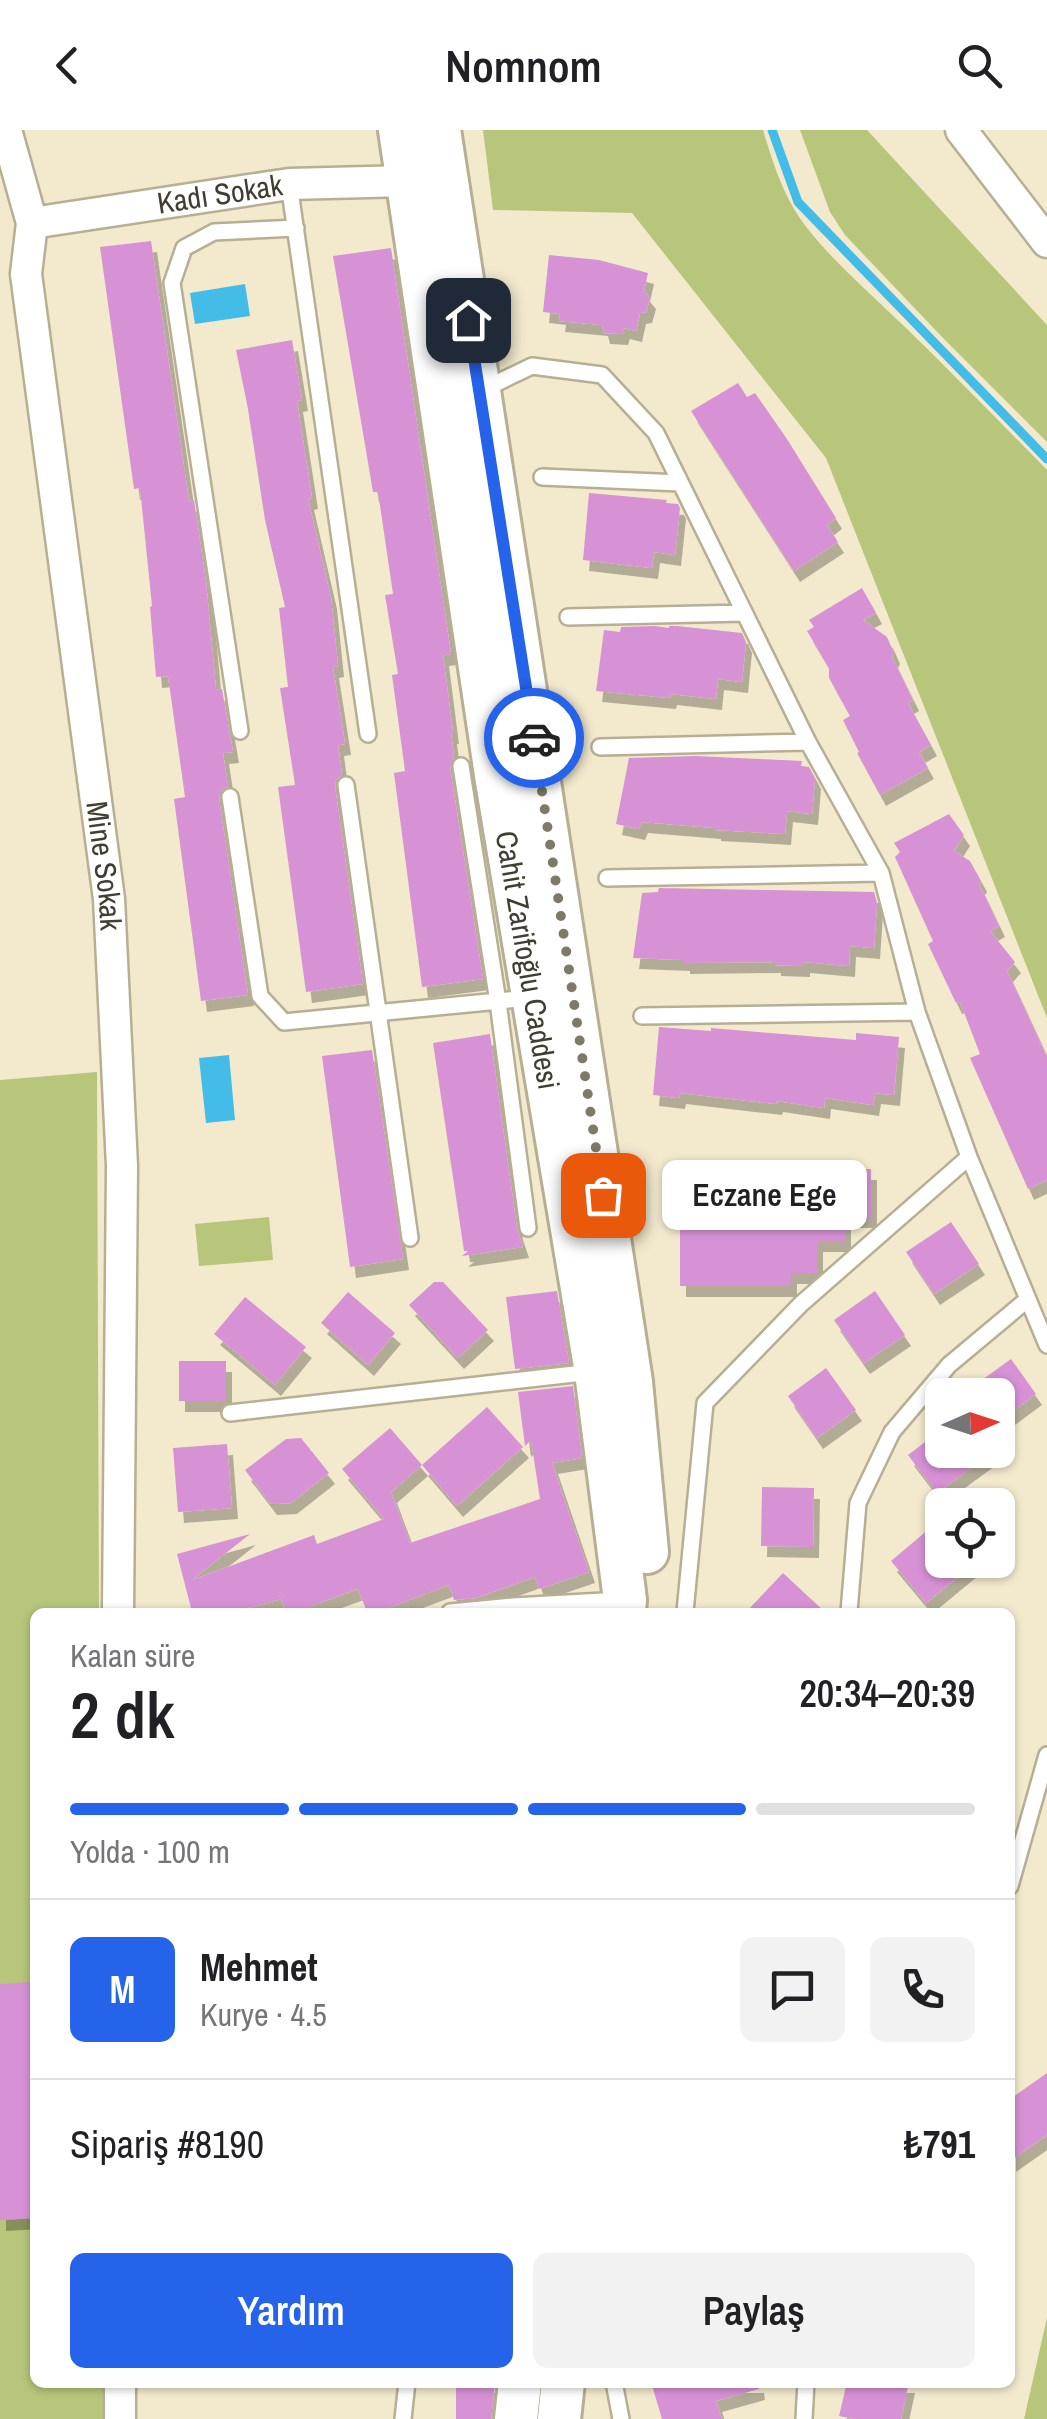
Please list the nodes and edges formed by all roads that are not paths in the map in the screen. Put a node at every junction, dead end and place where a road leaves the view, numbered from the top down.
1 (6, 130) edge
2 (400, 130) edge
3 (440, 130) edge
4 (961, 130) edge
5 (408, 182) junction
6 (290, 184) junction
7 (32, 223) junction
8 (296, 228) junction
9 (1047, 242) edge
10 (458, 393) junction
11 (542, 477) dead end
12 (680, 483) junction
13 (744, 612) junction
14 (568, 617) dead end
15 (240, 731) dead end
16 (368, 734) dead end
17 (808, 742) junction
18 (600, 747) dead end
19 (461, 766) dead end
20 (346, 785) dead end
21 (230, 797) dead end
22 (881, 873) junction
23 (607, 878) dead end
24 (516, 1000) junction
25 (917, 1012) junction
26 (378, 1014) junction
27 (642, 1016) dead end
28 (969, 1157) junction
29 (528, 1228) dead end
30 (410, 1238) dead end
31 (1028, 1299) junction
32 (1047, 1346) edge
33 (596, 1372) junction
34 (230, 1413) dead end
35 (118, 1608) edge
36 (491, 1608) edge
37 (632, 1608) edge
38 (685, 1608) edge
39 (848, 1608) edge
40 (1047, 1756) edge
41 (1015, 1868) edge
42 (120, 2388) edge
43 (406, 2388) edge
44 (519, 2388) edge
45 (562, 2388) edge
46 (615, 2388) edge
47 (806, 2388) edge
48 (120, 2419) edge
49 (403, 2419) edge
50 (516, 2419) edge
51 (559, 2419) edge
52 (621, 2419) edge
53 (804, 2419) edge

1 - 7 street, Mine Sokak
2 - 5 main road, Cahit Zarifoğlu Caddesi
3 - 10 main road, Cahit Zarifoğlu Caddesi
4 - 9 street
5 - 6 street, Kadı Sokak
5 - 10 main road, Cahit Zarifoğlu Caddesi
6 - 7 street, Kadı Sokak
6 - 8 lane
7 - 35 street, Mine Sokak
8 - 15 lane
8 - 16 lane
10 - 12 lane
10 - 24 main road, Cahit Zarifoğlu Caddesi
10 - 37 main road, Cahit Zarifoğlu Caddesi
11 - 12 lane
12 - 13 lane
13 - 14 lane
13 - 17 lane
17 - 18 lane
17 - 22 lane
19 - 24 lane
20 - 26 lane
21 - 26 lane
22 - 23 lane
22 - 25 lane
24 - 26 lane
24 - 29 lane
24 - 33 main road, Cahit Zarifoğlu Caddesi
25 - 27 lane
25 - 28 lane
26 - 30 lane
28 - 31 lane
28 - 38 lane
31 - 32 lane
31 - 39 lane
33 - 34 lane
33 - 37 main road, Cahit Zarifoğlu Caddesi
36 - 37 lane
40 - 41 lane
42 - 48 street
43 - 49 lane
44 - 50 main road
45 - 51 main road
46 - 52 lane
47 - 53 lane

